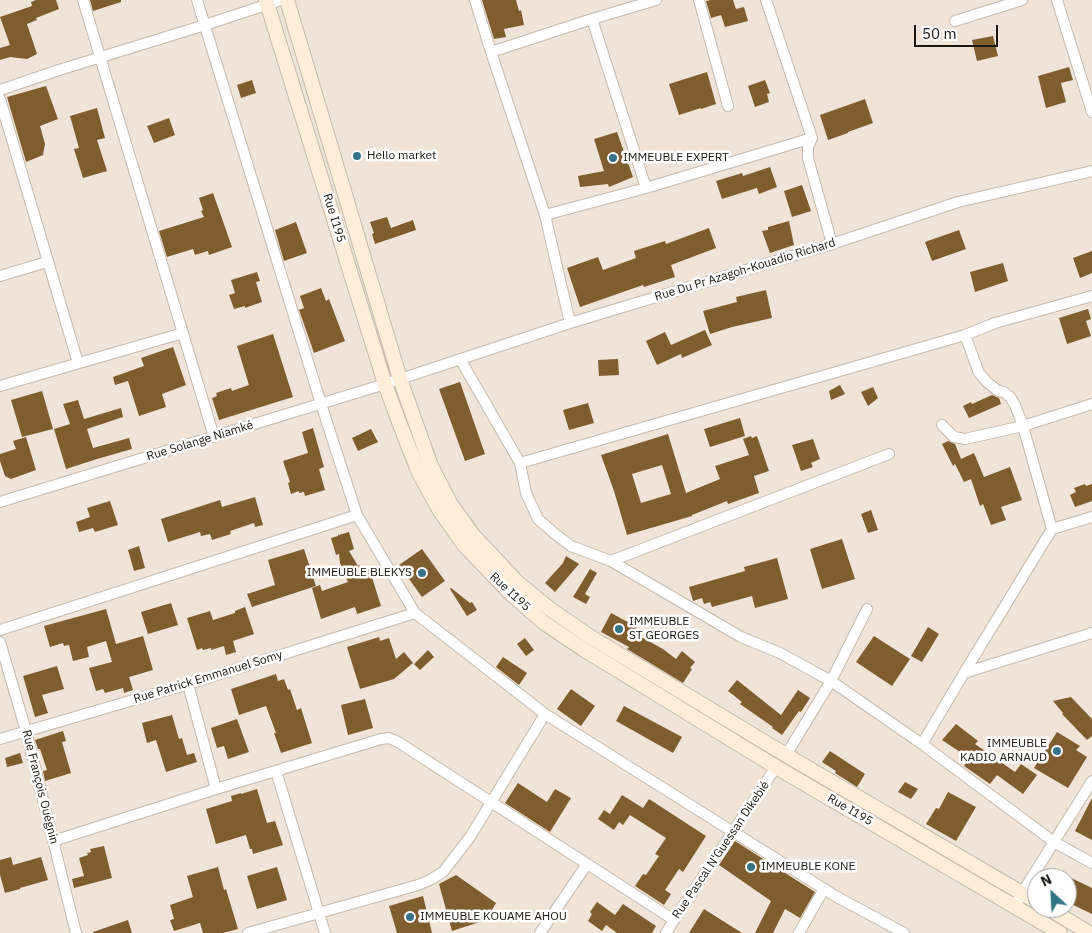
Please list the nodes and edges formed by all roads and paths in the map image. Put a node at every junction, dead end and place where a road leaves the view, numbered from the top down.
1 (83, 0) edge
2 (196, 0) edge
3 (287, 0) edge
4 (475, 0) edge
5 (656, 0) edge
6 (699, 0) edge
7 (766, 0) edge
8 (1022, 0) edge
9 (1057, 0) edge
10 (272, 1) edge
11 (592, 19) junction
12 (955, 21) dead end
13 (205, 25) junction
14 (491, 52) junction
15 (101, 58) junction
16 (0, 90) edge
17 (0, 99) edge
18 (728, 106) dead end
19 (1092, 112) edge
20 (812, 138) junction
21 (1092, 171) edge
22 (646, 188) junction
23 (545, 214) junction
24 (832, 244) junction
25 (47, 262) junction
26 (0, 276) edge
27 (1092, 296) edge
28 (570, 323) junction
29 (183, 333) junction
30 (965, 335) junction
31 (460, 360) junction
32 (78, 363) junction
33 (400, 379) junction
34 (385, 384) junction
35 (0, 386) edge
36 (321, 404) junction
37 (1092, 404) edge
38 (942, 425) dead end
39 (1022, 426) junction
40 (214, 437) junction
41 (889, 454) dead end
42 (520, 463) junction
43 (0, 502) edge
44 (357, 515) junction
45 (1092, 517) edge
46 (1052, 529) junction
47 (611, 561) junction
48 (867, 609) dead end
49 (415, 613) junction
50 (0, 630) edge
51 (1092, 633) edge
52 (0, 642) edge
53 (964, 673) junction
54 (831, 681) junction
55 (188, 684) junction
56 (545, 714) junction
57 (26, 731) junction
58 (0, 739) edge
59 (922, 744) junction
60 (786, 755) junction
61 (776, 767) junction
62 (276, 771) junction
63 (1092, 781) edge
64 (216, 788) junction
65 (490, 802) junction
66 (733, 832) junction
67 (53, 841) junction
68 (1054, 842) junction
69 (1092, 863) edge
70 (587, 864) junction
71 (824, 889) junction
72 (1022, 893) junction
73 (1027, 896) edge
74 (1014, 907) junction
75 (319, 913) junction
76 (1064, 918) edge
77 (674, 920) junction
78 (76, 933) edge
79 (248, 933) edge
80 (325, 933) edge
81 (540, 933) edge
82 (666, 933) edge
83 (799, 933) edge
84 (904, 933) edge
85 (1060, 933) edge
86 (1089, 933) edge

1 - 15 street
2 - 13 street
3 - 33 main road, Rue I195
4 - 14 street
5 - 11 street
6 - 18 street
7 - 20 street
8 - 12 street
9 - 19 street
10 - 13 street
10 - 34 main road, Rue I195
11 - 14 street
11 - 22 street
13 - 15 street
13 - 36 street
14 - 23 street
15 - 16 street
15 - 29 street
17 - 25 street
20 - 22 street
20 - 24 street
21 - 24 street, Rue Du Pr Azagoh-Kouadio Richard
22 - 23 street
23 - 28 street
24 - 28 street, Rue Du Pr Azagoh-Kouadio Richard
25 - 26 street
25 - 32 street
27 - 30 street
28 - 31 street, Rue Du Pr Azagoh-Kouadio Richard
29 - 32 street
29 - 40 street
30 - 39 street
30 - 42 street
31 - 33 street, Rue Du Pr Azagoh-Kouadio Richard
31 - 42 street
32 - 35 street
33 - 34 street, Rue Solange Niamké
33 - 60 main road, Rue I195
34 - 36 street, Rue Solange Niamké
34 - 61 main road, Rue I195
36 - 40 street, Rue Solange Niamké
36 - 44 street
37 - 39 street
38 - 39 street
39 - 46 street
40 - 43 street, Rue Solange Niamké
41 - 47 street
42 - 47 street
44 - 49 street
44 - 50 street
45 - 46 street
46 - 53 street
47 - 54 street
48 - 54 street
49 - 55 street, Rue Patrick Emmanuel Somy
49 - 56 street
51 - 53 street
52 - 57 street, Rue François Ouégnin
53 - 59 street
54 - 59 street
54 - 60 street
55 - 57 street, Rue Patrick Emmanuel Somy
55 - 64 street
56 - 65 street
56 - 66 street
57 - 58 street, Rue Patrick Emmanuel Somy
57 - 67 street, Rue François Ouégnin
59 - 68 street
60 - 72 main road, Rue I195
61 - 66 street, Rue Pascal N'Guessan Dikebié
61 - 74 main road, Rue I195
62 - 64 street
62 - 65 street
62 - 75 street
63 - 68 street
64 - 67 street
65 - 70 street
65 - 75 street
66 - 71 street
66 - 77 street, Rue Pascal N'Guessan Dikebié
67 - 78 street, Rue François Ouégnin
68 - 69 street
68 - 72 street
70 - 77 street
70 - 81 street
71 - 83 street
71 - 84 street
72 - 73 main road, Rue I195
72 - 74 street
74 - 85 main road, Rue I195
75 - 79 street
75 - 80 street
76 - 86 main road
77 - 82 street, Rue Pascal N'Guessan Dikebié

